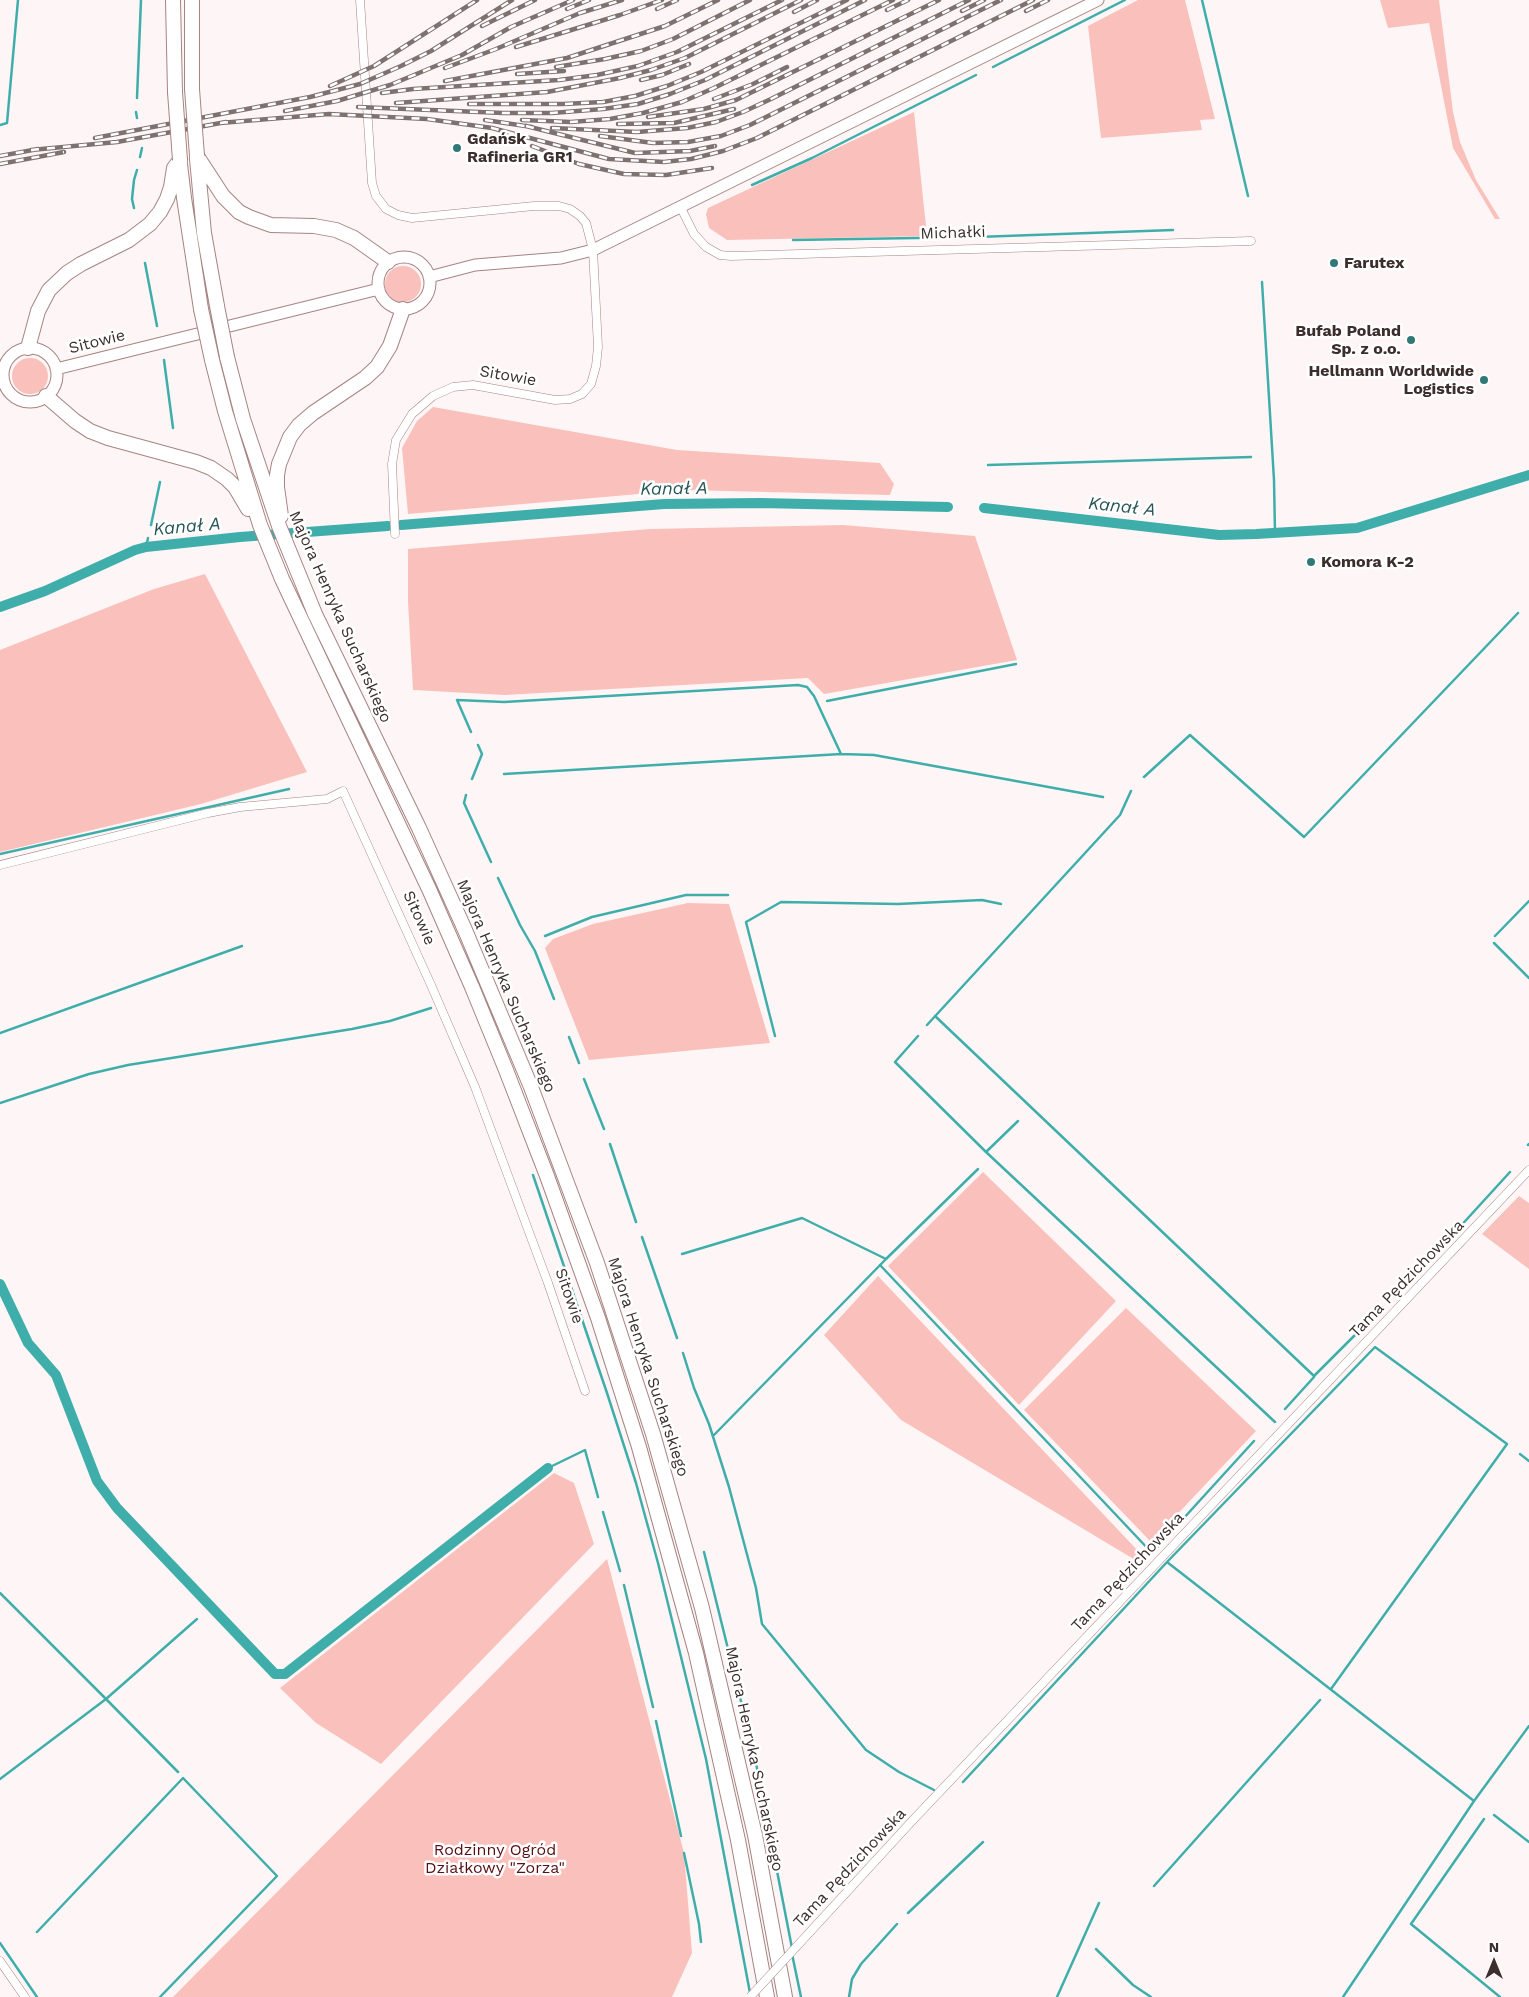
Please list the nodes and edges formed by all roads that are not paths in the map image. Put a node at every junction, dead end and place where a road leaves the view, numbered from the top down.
1 (173, 0) edge
2 (192, 0) edge
3 (360, 0) edge
4 (1098, 0) edge
5 (197, 156) junction
6 (180, 160) junction
7 (681, 208) junction
8 (1251, 241) dead end
9 (593, 250) junction
10 (388, 262) junction
11 (429, 277) junction
12 (378, 289) junction
13 (403, 309) junction
14 (28, 348) junction
15 (56, 369) junction
16 (2, 381) edge
17 (46, 396) junction
18 (260, 525) junction
19 (278, 526) junction
20 (395, 534) dead end
21 (0, 865) edge
22 (1529, 1170) edge
23 (586, 1391) dead end
24 (0, 1961) edge
25 (24, 1997) edge
26 (750, 1997) edge
27 (767, 1997) edge
28 (785, 1997) edge

1 - 6 highway, Majora Henryka Sucharskiego, bridge
2 - 5 highway, Majora Henryka Sucharskiego, bridge
3 - 9 street, Sitowie
4 - 7 street
5 - 10 highway
5 - 19 highway, Majora Henryka Sucharskiego, bridge
6 - 14 highway
6 - 18 highway, Majora Henryka Sucharskiego, bridge
7 - 8 street, Michałki
7 - 9 street
9 - 11 street
9 - 20 street, Sitowie
10 - 11 street
10 - 12 street
11 - 13 street
12 - 13 street
12 - 15 street, Sitowie
13 - 19 highway
14 - 15 street
14 - 16 street
15 - 17 street
16 - 17 street
17 - 18 highway
18 - 27 highway, Majora Henryka Sucharskiego
19 - 28 highway, Majora Henryka Sucharskiego
21 - 23 street, Sitowie
22 - 26 street, Tama Pędzichowska, bridge
24 - 25 street

